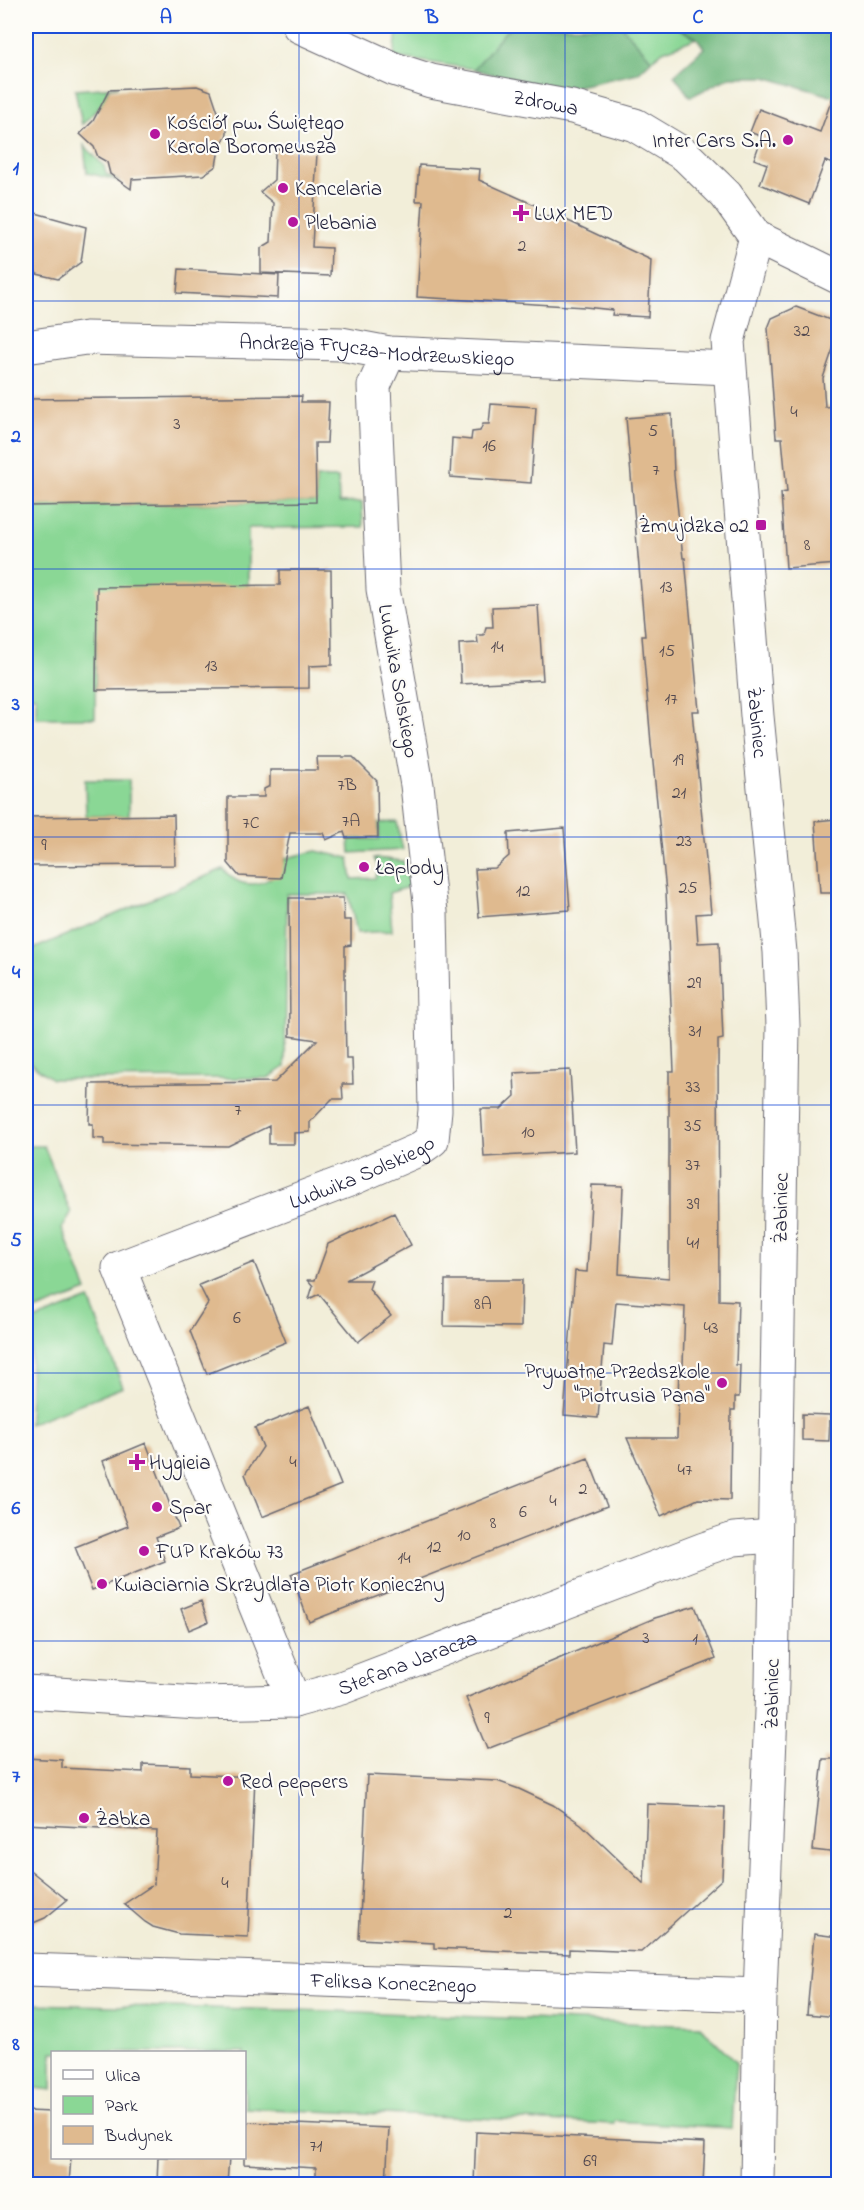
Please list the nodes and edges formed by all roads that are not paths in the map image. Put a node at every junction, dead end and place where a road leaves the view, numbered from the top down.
1 (298, 26) edge
2 (756, 237) junction
3 (838, 277) edge
4 (26, 347) edge
5 (389, 352) junction
6 (729, 368) junction
7 (773, 1536) junction
8 (26, 1692) edge
9 (294, 1701) junction
10 (26, 1970) edge
11 (760, 1995) junction
12 (757, 2184) edge

1 - 2 street, Zdrowa
2 - 3 street
2 - 6 street, Żabiniec
4 - 5 street, Andrzeja Frycza-Modrzewskiego
5 - 6 street, Andrzeja Frycza-Modrzewskiego
5 - 9 street, Ludwika Solskiego
6 - 7 street, Żabiniec
7 - 9 street, Stefana Jaracza
7 - 11 street, Żabiniec
8 - 9 street, Stefana Jaracza
10 - 11 street, Feliksa Konecznego
11 - 12 street, Żabiniec

